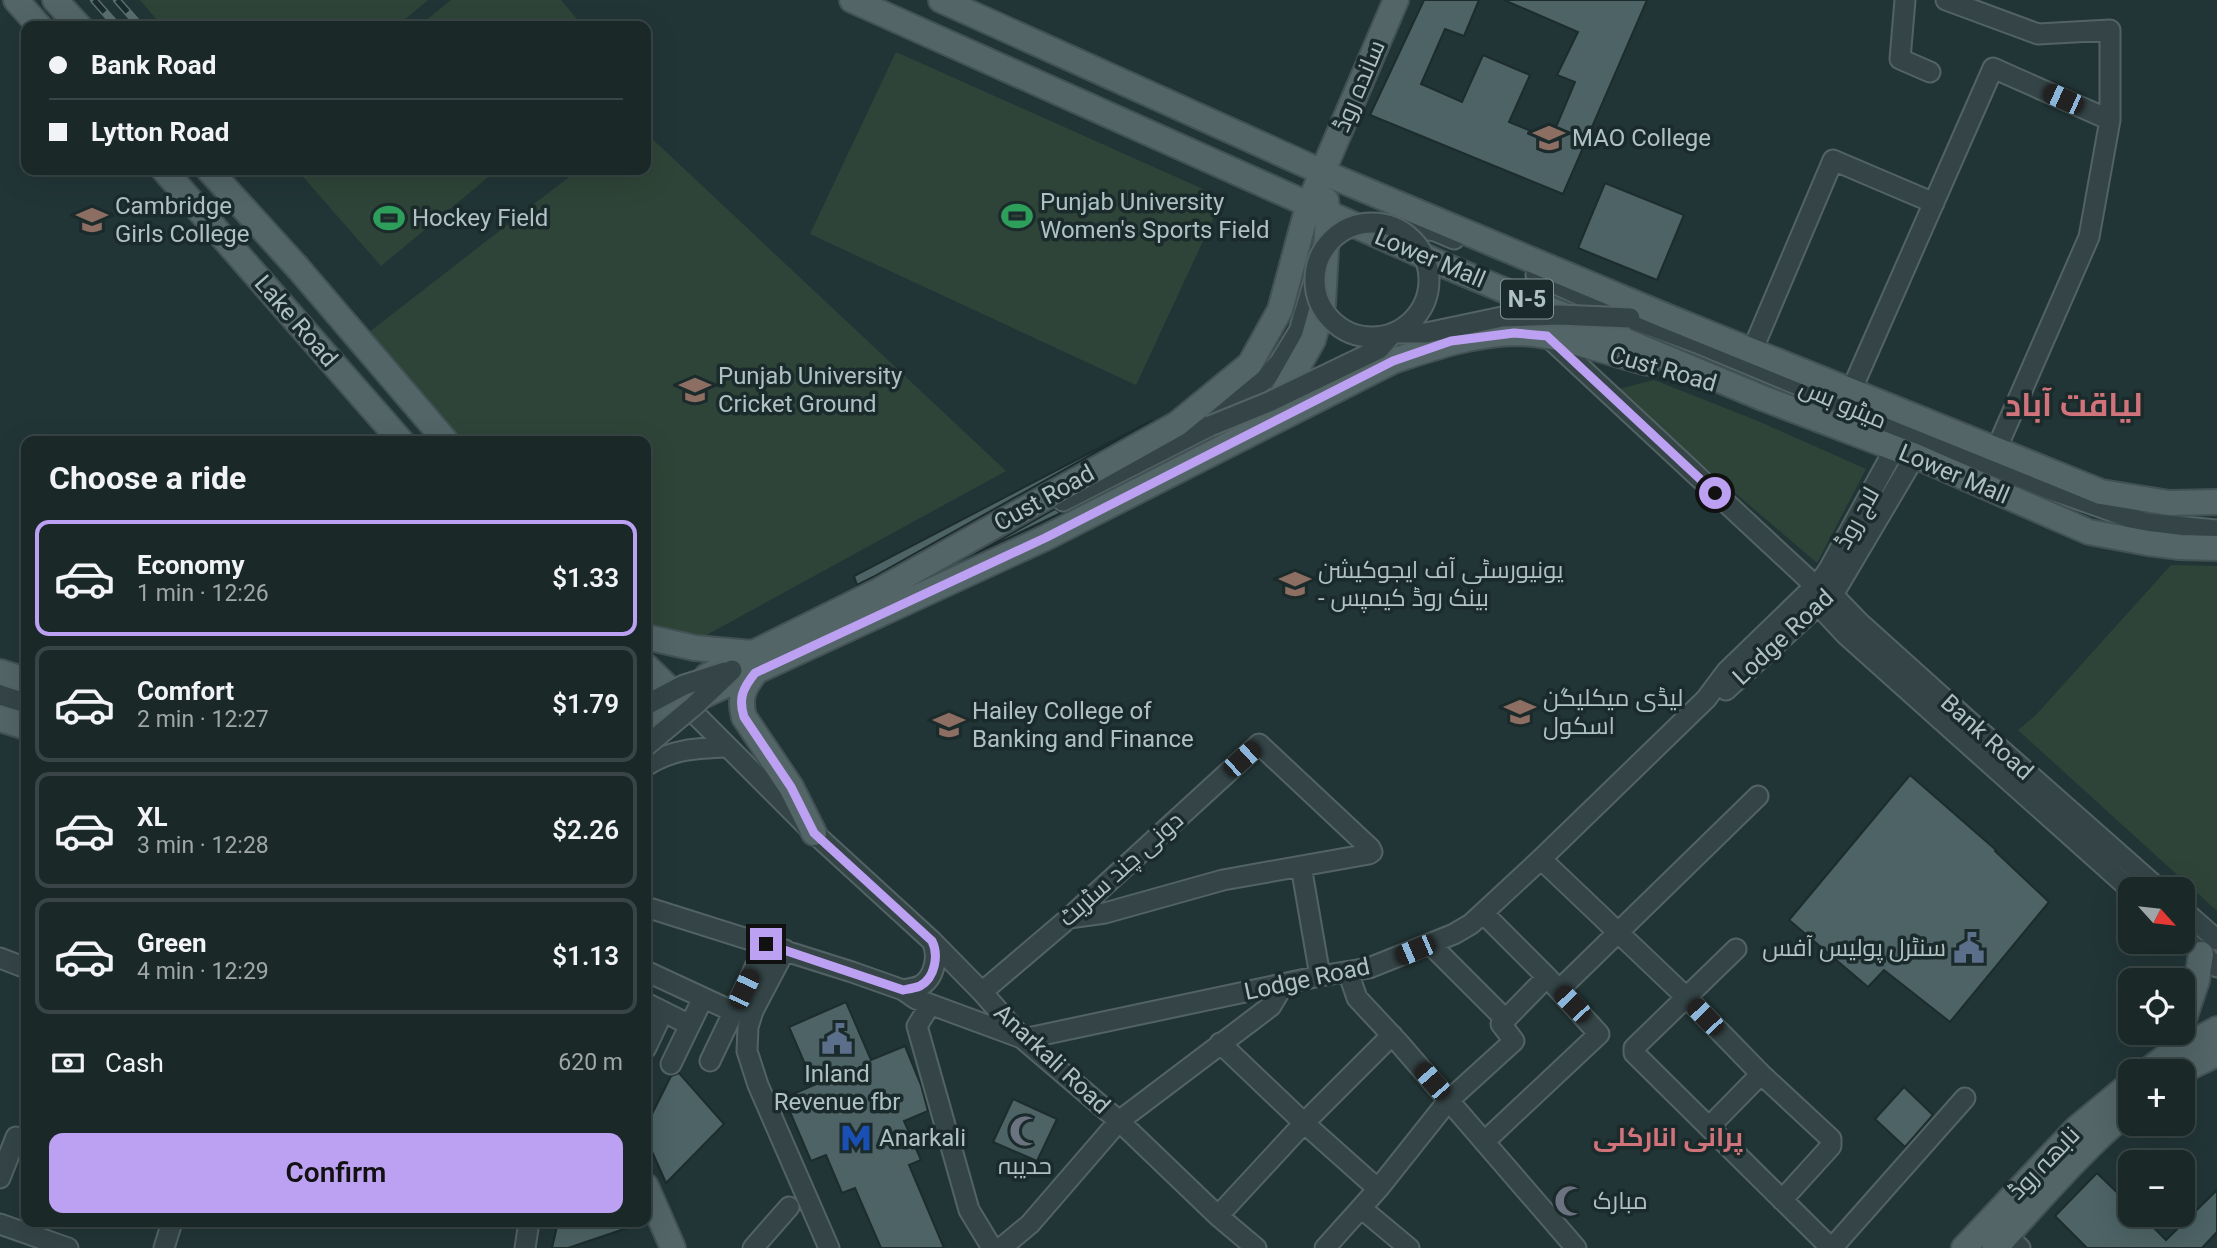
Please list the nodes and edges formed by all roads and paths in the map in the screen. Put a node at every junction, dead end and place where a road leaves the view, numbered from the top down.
1 (16, 0) edge
2 (55, 0) edge
3 (852, 0) edge
4 (941, 0) edge
5 (1396, 0) edge
6 (1905, 0) edge
7 (1946, 0) edge
8 (35, 21) edge
9 (74, 21) edge
10 (1930, 72) dead end
11 (2110, 120) junction
12 (1322, 172) junction
13 (168, 175) edge
14 (214, 175) edge
15 (1934, 203) junction
16 (1318, 210) junction
17 (1389, 224) junction
18 (1314, 281) junction
19 (1485, 281) junction
20 (1630, 318) junction
21 (1393, 333) junction
22 (1547, 336) junction
23 (1752, 351) junction
24 (1851, 391) junction
25 (1765, 399) junction
26 (1210, 426) junction
27 (1262, 428) junction
28 (397, 436) edge
29 (442, 436) edge
30 (1996, 450) junction
31 (1905, 452) junction
32 (2217, 502) edge
33 (2217, 530) edge
34 (2217, 548) edge
35 (1822, 595) junction
36 (651, 638) edge
37 (747, 665) junction
38 (651, 671) edge
39 (15, 676) edge
40 (0, 695) edge
41 (679, 698) junction
42 (21, 701) edge
43 (651, 702) edge
44 (651, 712) edge
45 (8, 725) edge
46 (651, 728) edge
47 (651, 742) edge
48 (728, 747) junction
49 (651, 764) edge
50 (1758, 796) dead end
51 (814, 833) junction
52 (1541, 859) junction
53 (1301, 866) junction
54 (2145, 877) edge
55 (2118, 878) edge
56 (651, 910) edge
57 (1483, 913) junction
58 (1069, 918) junction
59 (2195, 928) edge
60 (1619, 933) junction
61 (932, 941) junction
62 (766, 944) junction
63 (1430, 944) junction
64 (2195, 944) edge
65 (1736, 949) dead end
66 (785, 950) junction
67 (2212, 954) edge
68 (0, 958) edge
69 (21, 966) edge
70 (1348, 972) junction
71 (651, 973) edge
72 (1320, 976) junction
73 (1284, 984) junction
74 (1553, 984) junction
75 (2195, 986) edge
76 (903, 990) junction
77 (982, 992) junction
78 (703, 998) junction
79 (1687, 998) junction
80 (930, 1005) junction
81 (651, 1006) edge
82 (734, 1012) junction
83 (660, 1018) dead end
84 (1506, 1019) junction
85 (690, 1025) junction
86 (2217, 1029) edge
87 (1392, 1035) junction
88 (651, 1037) edge
89 (1023, 1039) junction
90 (1220, 1044) junction
91 (2217, 1054) edge
92 (2181, 1059) edge
93 (2195, 1059) edge
94 (710, 1061) dead end
95 (671, 1064) dead end
96 (1761, 1074) junction
97 (2118, 1094) edge
98 (1965, 1098) dead end
99 (1448, 1101) junction
100 (2118, 1120) edge
101 (1119, 1121) junction
102 (1304, 1123) junction
103 (1709, 1127) junction
104 (16, 1137) dead end
105 (1485, 1142) junction
106 (0, 1178) edge
107 (1378, 1189) junction
108 (651, 1197) edge
109 (1782, 1200) junction
110 (789, 1207) dead end
111 (1361, 1208) junction
112 (1218, 1216) junction
113 (0, 1224) edge
114 (170, 1227) edge
115 (529, 1227) edge
116 (2003, 1238) edge
117 (1235, 1241) edge
118 (68, 1248) edge
119 (164, 1248) edge
120 (525, 1248) edge
121 (673, 1248) edge
122 (753, 1248) edge
123 (829, 1248) edge
124 (992, 1248) edge
125 (1001, 1248) edge
126 (1255, 1248) edge
127 (1325, 1248) edge
128 (1409, 1248) edge
129 (1576, 1248) edge
130 (1831, 1248) edge
131 (1964, 1248) edge

1 - 8 main road
2 - 9 main road
3 - 16 main road, Lower Mall / N-5
4 - 12 main road, Lower Mall / N-5
5 - 12 main road, ساندہ روڈ
6 - 10 street
7 - 11 street
11 - 15 street
11 - 30 street
12 - 16 main road
12 - 23 main road, Lower Mall / N-5
13 - 28 main road, Lake Road
14 - 29 main road
15 - 23 street
15 - 24 street
16 - 19 main road, Lower Mall / N-5
16 - 27 main road
16 - 37 main road, Cust Road
17 - 18 street, میٹرو بس, bridge
17 - 20 street, میٹرو بس, bridge
17 - 21 street, میٹرو بس, bridge
18 - 21 street, میٹرو بس, bridge
18 - 26 street, میٹرو بس, bridge
19 - 22 street, Bank Road
19 - 25 main road, Lower Mall / N-5
20 - 21 street, میٹرو بس, bridge
20 - 33 street, میٹرو بس
21 - 26 street, میٹرو بس, bridge
22 - 25 main road, Cust Road
22 - 27 main road, Cust Road
22 - 35 street, Bank Road
23 - 24 main road, Lower Mall / N-5
24 - 30 main road, Lower Mall / N-5
25 - 31 main road, Lower Mall / N-5
26 - 37 street, میٹرو بس
27 - 37 main road, Cust Road
30 - 32 main road, Lower Mall / N-5
31 - 34 main road, Lower Mall / N-5
31 - 35 street, Lodge Road
35 - 52 street, Lodge Road
35 - 54 street, Bank Road
35 - 55 street, Bank Road
36 - 37 main road
37 - 41 main road, Cust Road
37 - 43 street, میٹرو بس, bridge
37 - 47 street, میٹرو بس, bridge
37 - 51 main road
38 - 41 main road
39 - 45 street
40 - 42 street, bridge
41 - 44 main road, Cust Road
41 - 46 main road, Cust Road
41 - 48 street, Anarkali Road
48 - 49 street
48 - 51 street, Anarkali Road
50 - 60 street
51 - 61 street, Anarkali Road
52 - 57 street, Lodge Road
52 - 60 street
53 - 58 street
53 - 58 street, دونی چند سٹریٹ
53 - 72 street
56 - 62 street
57 - 63 street, Lodge Road
57 - 74 street
58 - 77 street, دونی چند سٹریٹ
59 - 67 street
60 - 74 street
60 - 79 street
61 - 76 street
61 - 77 street, Anarkali Road
62 - 66 street
62 - 82 street
63 - 70 street, Lodge Road
63 - 84 street
64 - 67 street
65 - 79 street
66 - 76 street
66 - 123 street
67 - 75 main road
68 - 69 street
70 - 72 street, Lodge Road
70 - 87 street
71 - 78 street
72 - 73 street, Lodge Road
73 - 89 street, Lodge Road
73 - 90 street
74 - 84 street
74 - 105 street
76 - 80 street
77 - 89 street, Anarkali Road
78 - 82 street
78 - 85 street
79 - 96 street
79 - 103 street
80 - 89 street
80 - 124 street
81 - 85 street
82 - 94 street
83 - 88 street
84 - 99 street
85 - 95 street
86 - 92 main road
87 - 99 street
87 - 102 street
89 - 101 street, Anarkali Road
90 - 101 street
90 - 102 street
91 - 93 main road
96 - 103 street
96 - 109 street
97 - 116 main road, نابھہ روڈ
98 - 130 street
99 - 105 street
99 - 107 street
100 - 116 main road, نابھہ روڈ
101 - 112 street, Anarkali Road
101 - 125 street
102 - 107 street
102 - 112 street
103 - 109 street
104 - 106 street
105 - 129 street
107 - 111 street
108 - 121 main road
109 - 130 street
110 - 122 street
111 - 127 street
111 - 128 street
112 - 117 street, Anarkali Road
113 - 118 street
114 - 119 street
115 - 120 street
116 - 131 main road, نابھہ روڈ
117 - 126 street, Anarkali Road

